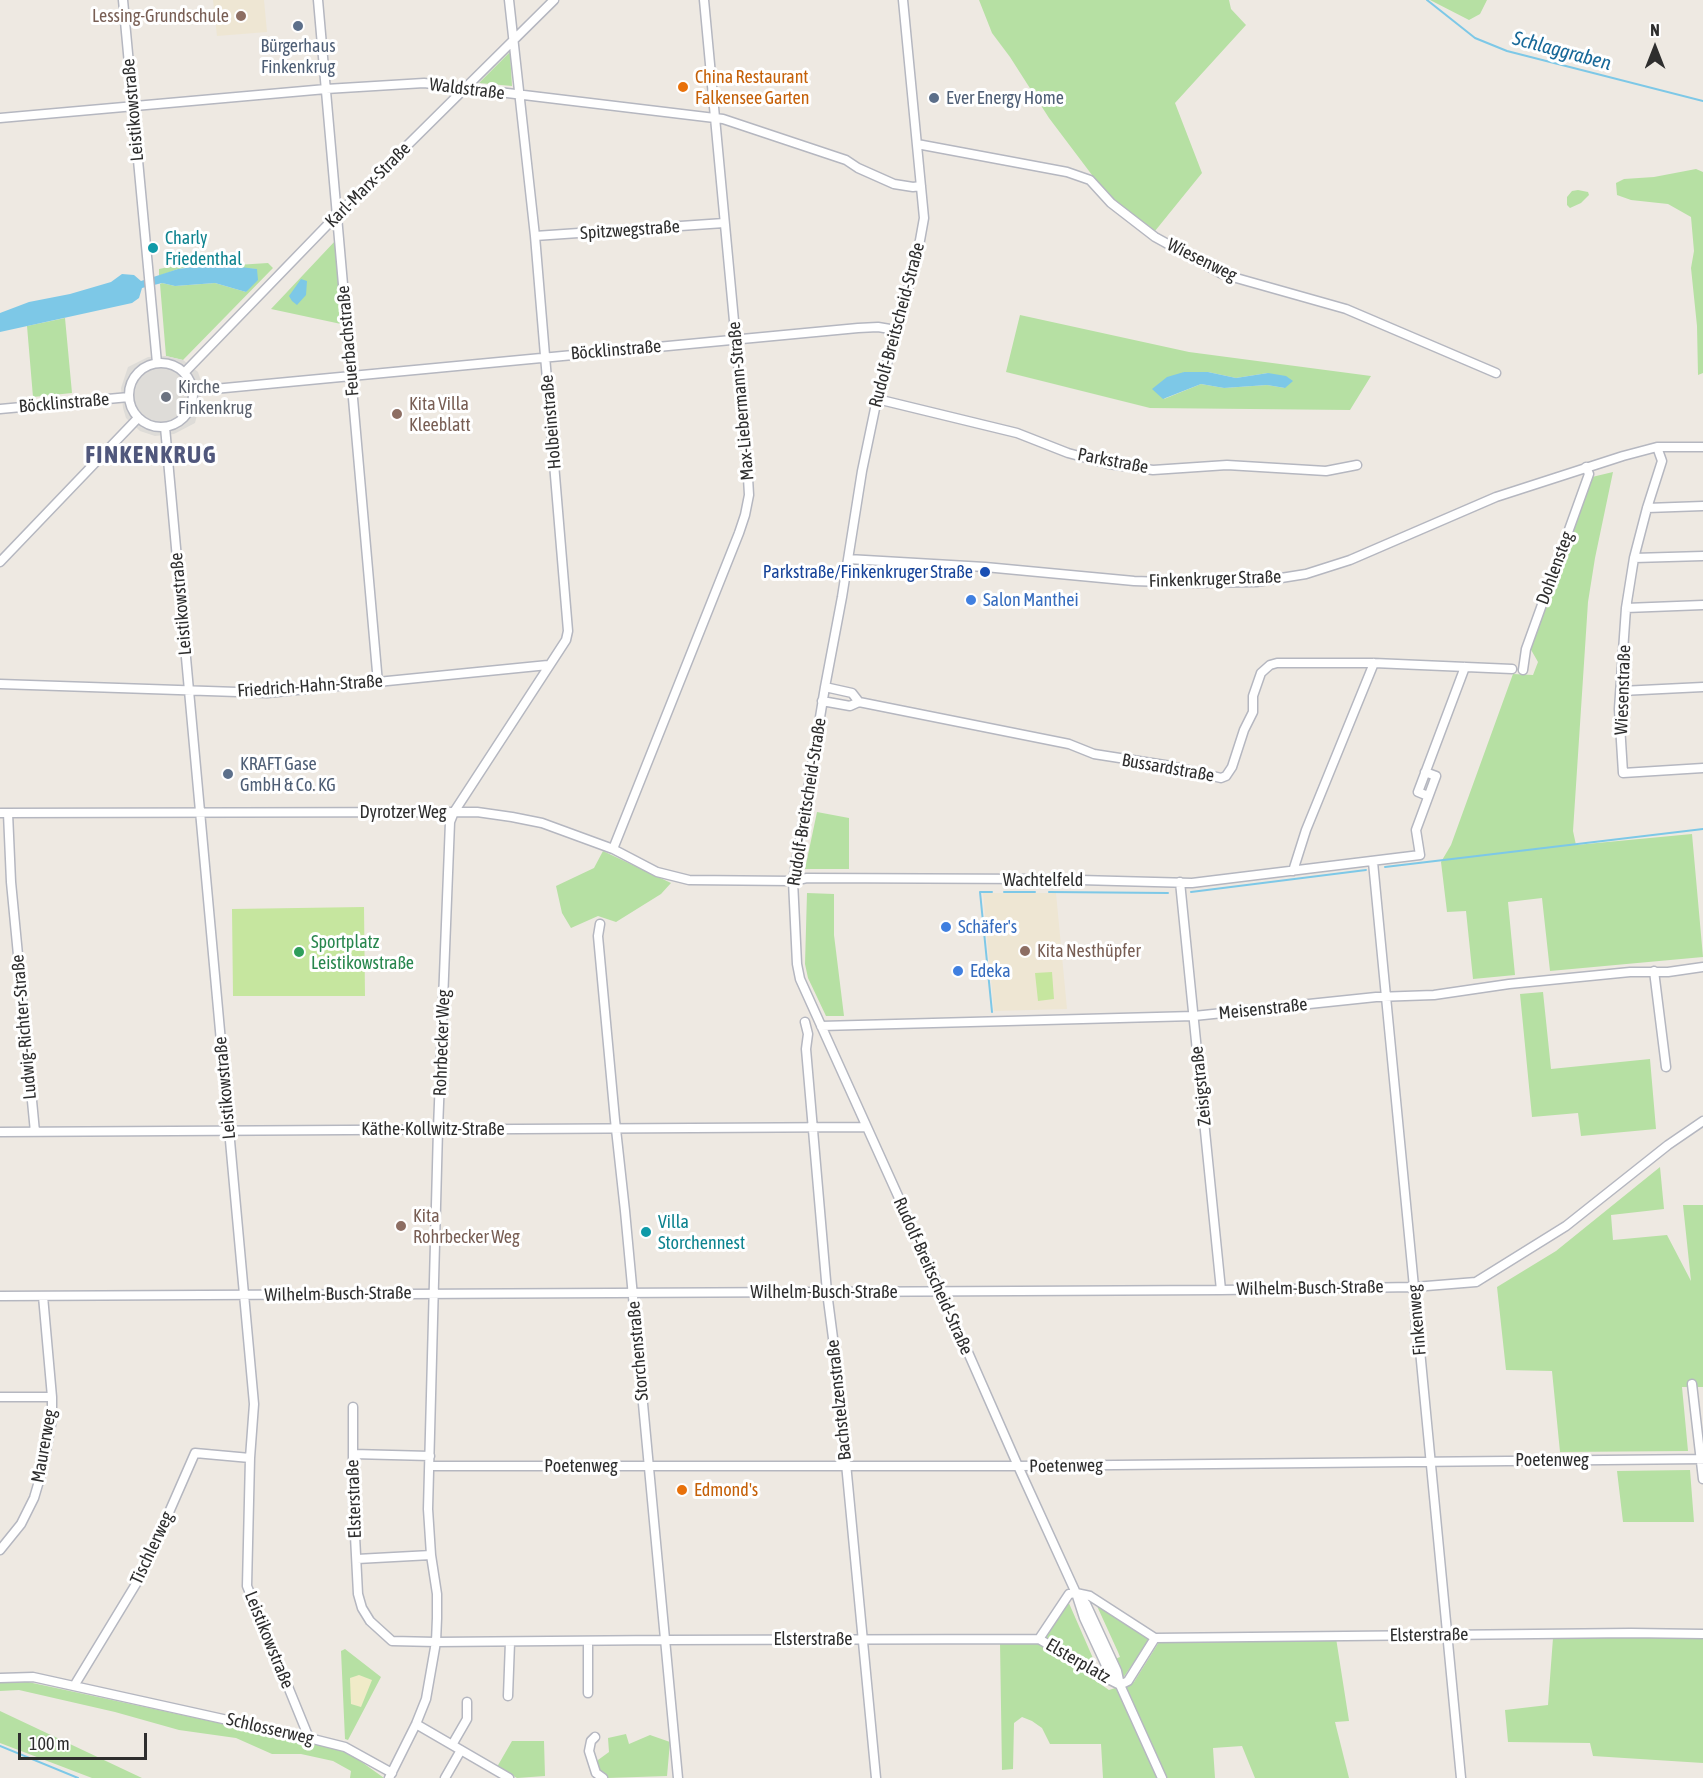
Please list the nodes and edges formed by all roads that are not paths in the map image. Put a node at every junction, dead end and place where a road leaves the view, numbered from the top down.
1 (123, 0) edge
2 (318, 0) edge
3 (509, 0) edge
4 (554, 0) edge
5 (704, 0) edge
6 (903, 0) edge
7 (514, 42) junction
8 (465, 88) junction
9 (326, 89) junction
10 (519, 95) junction
11 (133, 106) junction
12 (0, 118) edge
13 (714, 118) junction
14 (917, 144) junction
15 (921, 186) junction
16 (337, 215) junction
17 (724, 224) junction
18 (535, 236) junction
19 (896, 330) junction
20 (736, 340) junction
21 (545, 356) junction
22 (157, 363) junction
23 (1496, 373) dead end
24 (184, 374) junction
25 (352, 377) junction
26 (192, 391) junction
27 (129, 397) junction
28 (877, 399) junction
29 (0, 409) edge
30 (138, 418) junction
31 (165, 427) junction
32 (1657, 447) junction
33 (1703, 447) edge
34 (1356, 465) dead end
35 (1586, 467) junction
36 (1703, 506) edge
37 (1647, 508) junction
38 (1703, 556) edge
39 (1634, 558) junction
40 (848, 559) junction
41 (0, 562) edge
42 (1703, 605) edge
43 (1626, 608) junction
44 (1374, 663) junction
45 (548, 665) junction
46 (1465, 667) junction
47 (1512, 669) dead end
48 (1523, 670) dead end
49 (378, 683) junction
50 (0, 684) edge
51 (825, 687) junction
52 (1703, 687) edge
53 (188, 690) junction
54 (1621, 691) junction
55 (822, 701) junction
56 (859, 702) junction
57 (1703, 768) edge
58 (454, 812) junction
59 (4, 813) edge
60 (200, 813) junction
61 (613, 849) junction
62 (1373, 862) junction
63 (1293, 870) junction
64 (793, 881) junction
65 (1180, 882) junction
66 (600, 924) dead end
67 (1703, 967) edge
68 (1654, 971) junction
69 (1387, 998) junction
70 (1194, 1016) junction
71 (805, 1022) dead end
72 (821, 1026) junction
73 (1666, 1067) dead end
74 (1703, 1121) edge
75 (866, 1127) junction
76 (814, 1128) junction
77 (438, 1129) junction
78 (616, 1129) junction
79 (229, 1131) junction
80 (0, 1132) edge
81 (35, 1132) junction
82 (1414, 1287) junction
83 (1221, 1290) junction
84 (941, 1291) junction
85 (827, 1292) junction
86 (433, 1293) junction
87 (632, 1293) junction
88 (244, 1295) junction
89 (0, 1296) edge
90 (43, 1296) junction
91 (1692, 1384) dead end
92 (0, 1397) edge
93 (52, 1397) junction
94 (353, 1407) dead end
95 (353, 1454) junction
96 (430, 1456) junction
97 (250, 1458) junction
98 (1702, 1459) edge
99 (1431, 1461) junction
100 (845, 1465) junction
101 (430, 1466) junction
102 (649, 1466) junction
103 (1018, 1466) junction
104 (1703, 1479) edge
105 (0, 1550) edge
106 (431, 1555) junction
107 (357, 1559) junction
108 (1076, 1593) junction
109 (1703, 1634) edge
110 (1448, 1635) junction
111 (1155, 1638) junction
112 (862, 1639) junction
113 (1039, 1639) junction
114 (664, 1640) junction
115 (588, 1641) junction
116 (436, 1642) junction
117 (510, 1642) junction
118 (0, 1678) edge
119 (1119, 1685) junction
120 (74, 1686) junction
121 (588, 1693) dead end
122 (508, 1696) dead end
123 (467, 1702) dead end
124 (416, 1724) junction
125 (595, 1737) dead end
126 (309, 1738) junction
127 (452, 1745) junction
128 (461, 1750) junction
129 (391, 1775) edge
130 (445, 1778) edge
131 (509, 1778) edge
132 (603, 1778) edge
133 (678, 1778) edge
134 (876, 1778) edge
135 (1162, 1778) edge
136 (1461, 1778) edge

1 - 11 street, Leistikowstraße
2 - 9 street, Feuerbachstraße
3 - 7 street, Holbeinstraße
4 - 7 street, Karl-Marx-Straße
5 - 13 street, Max-Liebermann-Straße
6 - 14 street, Rudolf-Breitscheid-Straße
7 - 8 street, Karl-Marx-Straße
7 - 10 street, Holbeinstraße
8 - 9 street, Waldstraße
8 - 10 street, Waldstraße
8 - 16 street, Karl-Marx-Straße
9 - 11 street, Waldstraße
9 - 16 street, Feuerbachstraße
10 - 13 street, Waldstraße
10 - 18 street, Holbeinstraße
11 - 12 street, Waldstraße
11 - 22 street, Leistikowstraße
13 - 15 street, Waldstraße
13 - 17 street, Max-Liebermann-Straße
14 - 15 street, Rudolf-Breitscheid-Straße
14 - 23 street, Wiesenweg
15 - 19 street, Rudolf-Breitscheid-Straße
16 - 24 street, Karl-Marx-Straße
16 - 25 street, Feuerbachstraße
17 - 18 street, Spitzwegstraße
17 - 20 street, Max-Liebermann-Straße
18 - 21 street, Holbeinstraße
19 - 20 street, Böcklinstraße
19 - 28 street, Rudolf-Breitscheid-Straße
20 - 21 street, Böcklinstraße
20 - 61 street, Max-Liebermann-Straße
21 - 25 street, Böcklinstraße
21 - 45 street, Holbeinstraße
22 - 24 street
22 - 27 street
24 - 26 street
25 - 26 street, Böcklinstraße
25 - 49 street, Feuerbachstraße
26 - 31 street
27 - 29 street, Böcklinstraße
27 - 30 street
28 - 34 street, Parkstraße
28 - 40 street, Rudolf-Breitscheid-Straße
30 - 31 street
30 - 41 street
31 - 53 street, Leistikowstraße
32 - 33 street, Finkenkruger Straße
32 - 35 street, Finkenkruger Straße
32 - 37 street, Wiesenstraße
35 - 40 street, Finkenkruger Straße
35 - 48 street, Dohlensteg
36 - 37 street
37 - 39 street, Wiesenstraße
38 - 39 street
39 - 43 street, Wiesenstraße
40 - 51 street, Rudolf-Breitscheid-Straße
42 - 43 street
43 - 54 street, Wiesenstraße
44 - 46 street, Bussardstraße
44 - 56 street, Bussardstraße
44 - 63 street
45 - 49 street, Friedrich-Hahn-Straße
45 - 58 street, Holbeinstraße
46 - 47 street, Bussardstraße
46 - 62 street, Wachtelfeld
49 - 53 street, Friedrich-Hahn-Straße
50 - 53 street, Friedrich-Hahn-Straße
51 - 55 street, Rudolf-Breitscheid-Straße
51 - 56 street, Bussardstraße
52 - 54 street
53 - 60 street, Leistikowstraße
54 - 57 street, Wiesenstraße
55 - 56 street, Bussardstraße
55 - 64 street, Rudolf-Breitscheid-Straße
58 - 60 street, Dyrotzer Weg
58 - 61 street, Dyrotzer Weg
58 - 77 street, Rohrbecker Weg
59 - 60 street, Dyrotzer Weg
59 - 81 street, Ludwig-Richter-Straße
60 - 79 street, Leistikowstraße
61 - 64 street, Dyrotzer Weg
62 - 63 street, Wachtelfeld
62 - 69 street, Finkenweg
63 - 65 street, Wachtelfeld
64 - 65 street, Wachtelfeld
64 - 72 street, Rudolf-Breitscheid-Straße
65 - 70 street, Zeisigstraße
66 - 78 street, Storchenstraße
67 - 68 street, Meisenstraße
68 - 69 street, Meisenstraße
68 - 73 street
69 - 70 street, Meisenstraße
69 - 82 street, Finkenweg
70 - 72 street, Meisenstraße
70 - 83 street, Zeisigstraße
71 - 76 street, Bachstelzenstraße
72 - 75 street, Rudolf-Breitscheid-Straße
74 - 82 street, Wilhelm-Busch-Straße
75 - 76 street, Käthe-Kollwitz-Straße
75 - 84 street, Rudolf-Breitscheid-Straße
76 - 78 street, Käthe-Kollwitz-Straße
76 - 85 street, Bachstelzenstraße
77 - 78 street, Käthe-Kollwitz-Straße
77 - 79 street, Käthe-Kollwitz-Straße
77 - 86 street, Rohrbecker Weg
78 - 87 street, Storchenstraße
79 - 81 street, Käthe-Kollwitz-Straße
79 - 88 street, Leistikowstraße
80 - 81 street, Käthe-Kollwitz-Straße
82 - 83 street, Wilhelm-Busch-Straße
82 - 99 street, Finkenweg
83 - 84 street, Wilhelm-Busch-Straße
84 - 85 street, Wilhelm-Busch-Straße
84 - 103 street, Rudolf-Breitscheid-Straße
85 - 87 street, Wilhelm-Busch-Straße
85 - 100 street, Bachstelzenstraße
86 - 87 street, Wilhelm-Busch-Straße
86 - 88 street, Wilhelm-Busch-Straße
86 - 96 street, Rohrbecker Weg
87 - 102 street, Storchenstraße
88 - 90 street, Wilhelm-Busch-Straße
88 - 97 street, Leistikowstraße
89 - 90 street, Wilhelm-Busch-Straße
90 - 93 street, Maurerweg
91 - 98 street
92 - 93 street
93 - 105 street, Maurerweg
94 - 95 street, Elsterstraße
95 - 96 street
95 - 107 street, Elsterstraße
96 - 101 street, Rohrbecker Weg
97 - 120 street, Tischlerweg
97 - 126 street, Leistikowstraße
98 - 99 street, Poetenweg
98 - 104 street
99 - 103 street, Poetenweg
99 - 110 street, Finkenweg
100 - 102 street, Poetenweg
100 - 103 street, Poetenweg
100 - 112 street, Bachstelzenstraße
101 - 102 street, Poetenweg
101 - 106 street, Rohrbecker Weg
102 - 114 street, Storchenstraße
103 - 108 street, Rudolf-Breitscheid-Straße
106 - 107 street
106 - 116 street, Rohrbecker Weg
107 - 116 street, Elsterstraße
108 - 111 street
108 - 113 street, Elsterplatz
108 - 119 street, Rudolf-Breitscheid-Straße
109 - 110 street, Elsterstraße
110 - 111 street, Elsterstraße
110 - 136 street, Finkenweg
111 - 119 street, Elsterplatz
112 - 113 street, Elsterstraße
112 - 114 street, Elsterstraße
112 - 134 street, Bachstelzenstraße
113 - 119 street, Elsterplatz
114 - 115 street, Elsterstraße
114 - 133 street, Storchenstraße
115 - 117 street, Elsterstraße
115 - 121 street
116 - 117 street, Elsterstraße
116 - 124 street, Rohrbecker Weg
117 - 122 street
118 - 120 street, Schlosserweg
119 - 135 street, Rudolf-Breitscheid-Straße
120 - 126 street, Schlosserweg
123 - 127 street
124 - 127 street
124 - 129 street, Rohrbecker Weg
125 - 132 street
126 - 129 street, Schlosserweg
127 - 128 street
128 - 130 street
128 - 131 street

